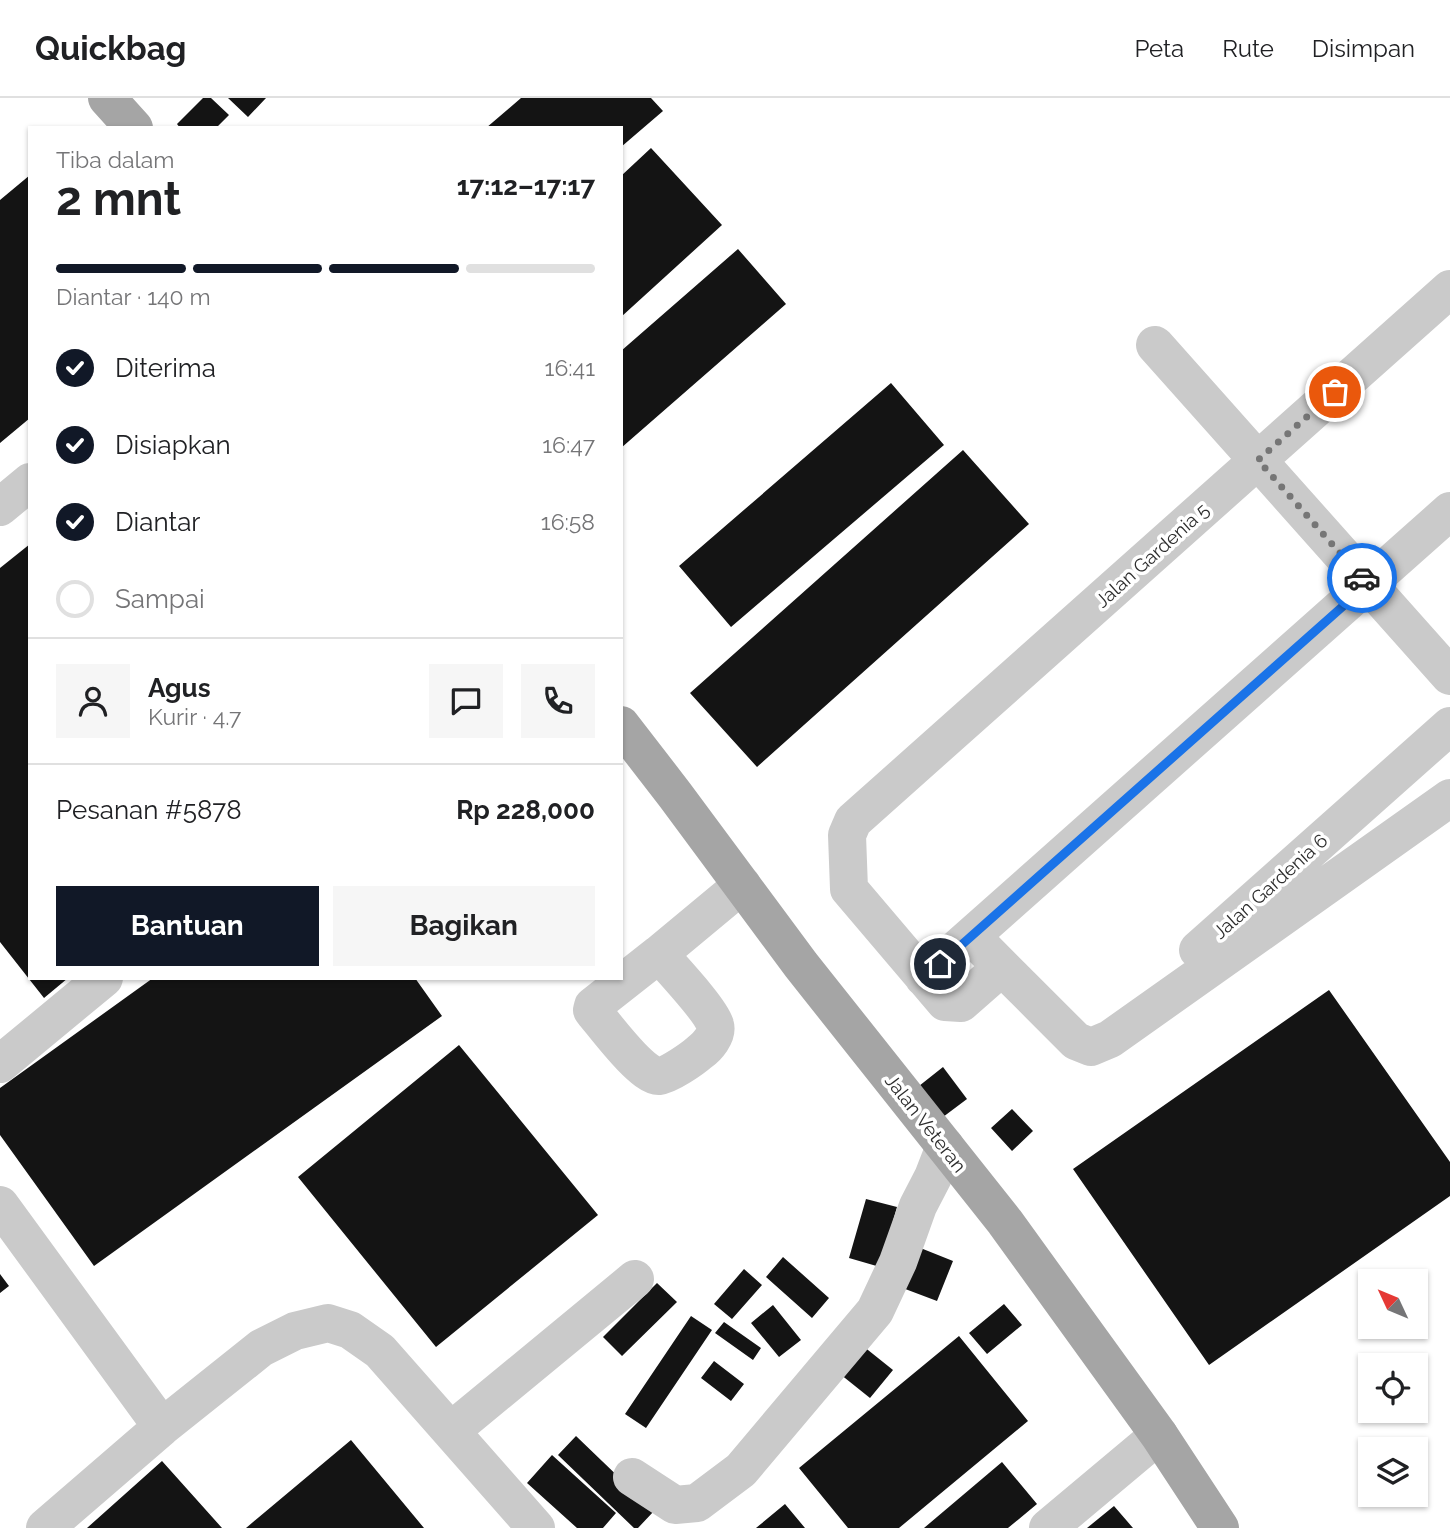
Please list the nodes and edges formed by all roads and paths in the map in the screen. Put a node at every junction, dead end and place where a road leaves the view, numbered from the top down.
1 (107, 98) edge
2 (132, 126) edge
3 (1450, 289) edge
4 (1155, 345) dead end
5 (1258, 460) junction
6 (28, 484) edge
7 (0, 507) edge
8 (1450, 511) edge
9 (1368, 584) junction
10 (1450, 676) edge
11 (1450, 726) edge
12 (623, 729) edge
13 (1450, 798) edge
14 (742, 885) junction
15 (971, 937) junction
16 (659, 954) dead end
17 (1002, 967) junction
18 (924, 978) junction
19 (102, 980) edge
20 (1091, 1047) junction
21 (0, 1064) edge
22 (945, 1146) junction
23 (0, 1205) edge
24 (635, 1279) dead end
25 (162, 1427) junction
26 (452, 1430) junction
27 (1159, 1435) junction
28 (632, 1477) dead end
29 (45, 1528) edge
30 (536, 1528) edge
31 (1048, 1528) edge
32 (1220, 1528) edge

1 - 2 main road
3 - 5 street, Jalan Gardenia 5
4 - 5 street
5 - 9 street
5 - 18 street, Jalan Gardenia 5
6 - 7 street
8 - 9 street
9 - 10 street
9 - 15 street
11 - 20 street, Jalan Gardenia 6
12 - 14 main road, Jalan Veteran
13 - 20 street
14 - 16 street
14 - 22 main road, Jalan Veteran
15 - 17 street
15 - 18 street
17 - 18 street
17 - 20 street
19 - 21 street
22 - 27 main road, Jalan Veteran
22 - 28 street
23 - 25 street
24 - 26 street
25 - 26 street
25 - 29 street
26 - 30 street
27 - 31 street
27 - 32 main road, Jalan Veteran

